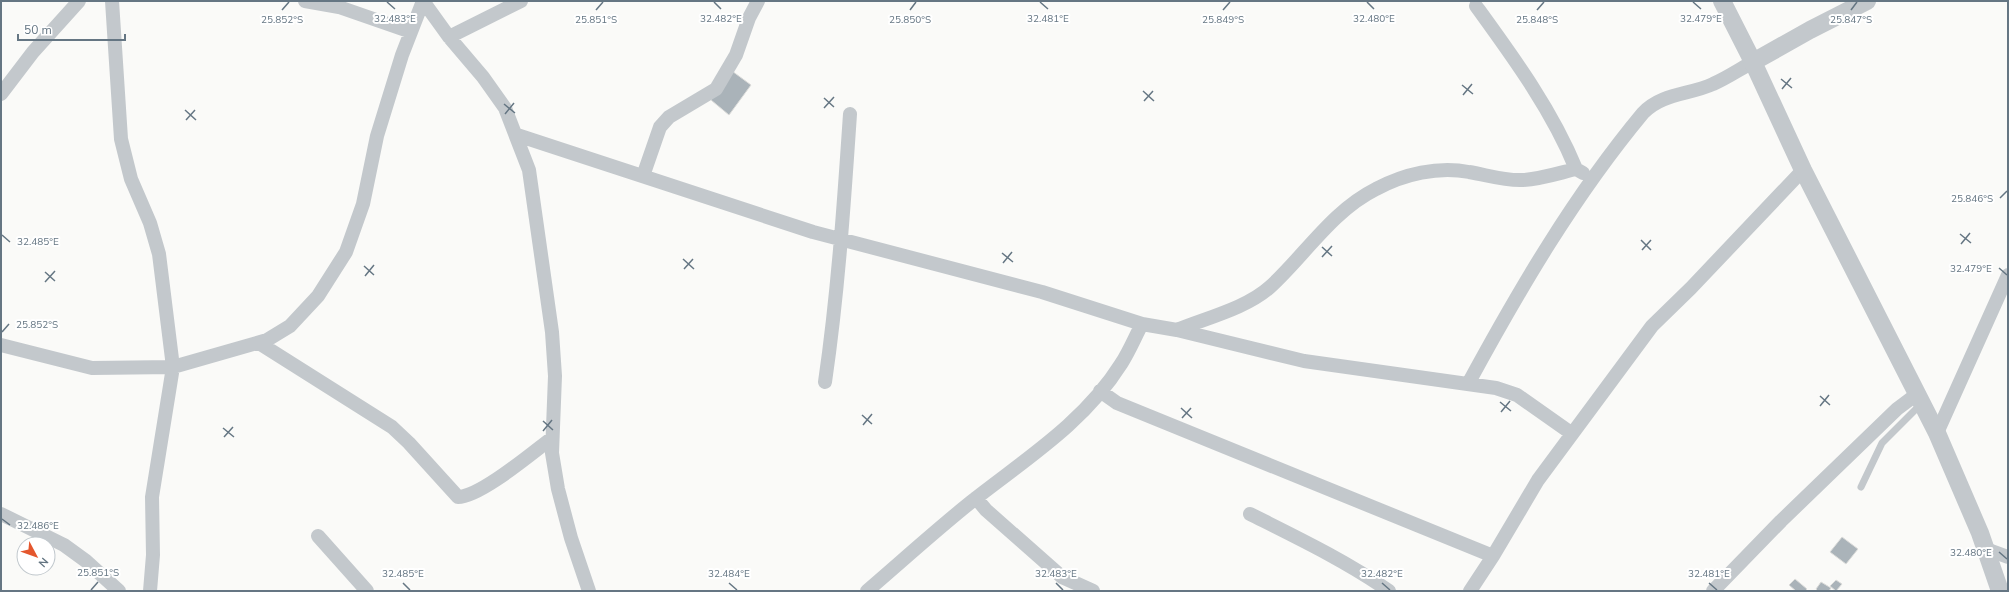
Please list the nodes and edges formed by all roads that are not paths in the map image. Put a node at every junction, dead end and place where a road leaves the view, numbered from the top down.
1 (79, 1) edge
2 (112, 1) edge
3 (305, 1) edge
4 (521, 1) edge
5 (758, 1) edge
6 (1722, 1) edge
7 (1867, 1) edge
8 (1476, 6) dead end
9 (411, 32) junction
10 (449, 37) junction
11 (1753, 62) junction
12 (1, 94) edge
13 (850, 114) dead end
14 (517, 135) junction
15 (1576, 169) junction
16 (1803, 170) junction
17 (643, 176) junction
18 (1592, 178) junction
19 (842, 240) junction
20 (2008, 275) edge
21 (1142, 324) junction
22 (1177, 330) junction
23 (259, 343) junction
24 (1, 345) edge
25 (173, 367) junction
26 (825, 382) dead end
27 (1468, 384) junction
28 (1100, 391) junction
29 (1919, 398) junction
30 (1571, 433) junction
31 (1937, 433) junction
32 (552, 438) junction
33 (1861, 487) dead end
34 (976, 498) junction
35 (1, 514) edge
36 (1250, 514) dead end
37 (318, 536) dead end
38 (1986, 549) junction
39 (1493, 556) junction
40 (2008, 557) edge
41 (119, 591) edge
42 (150, 591) edge
43 (367, 591) edge
44 (589, 591) edge
45 (867, 591) edge
46 (1092, 591) edge
47 (1389, 591) edge
48 (1470, 591) edge
49 (1713, 591) edge
50 (2000, 591) edge

1 - 12 street
2 - 25 street
3 - 9 street
4 - 10 street
5 - 17 street
6 - 11 street
7 - 11 street
8 - 15 street
9 - 10 street
9 - 23 street
10 - 14 street
11 - 16 street
11 - 18 street
13 - 19 street
14 - 17 street
14 - 32 street
15 - 18 street
15 - 22 street
16 - 29 street
16 - 30 street
17 - 19 street
18 - 27 street
19 - 21 street
19 - 26 street
20 - 31 street
21 - 22 street
21 - 28 street
22 - 27 street
23 - 25 street
23 - 32 street
24 - 25 street
25 - 42 street
27 - 30 street
28 - 34 street
28 - 39 street
29 - 31 street
29 - 33 lane
29 - 49 street
30 - 39 street
31 - 38 street
32 - 44 street
34 - 45 street
34 - 46 street
35 - 41 street
36 - 47 street
37 - 43 street
38 - 40 street
38 - 50 street
39 - 48 street

